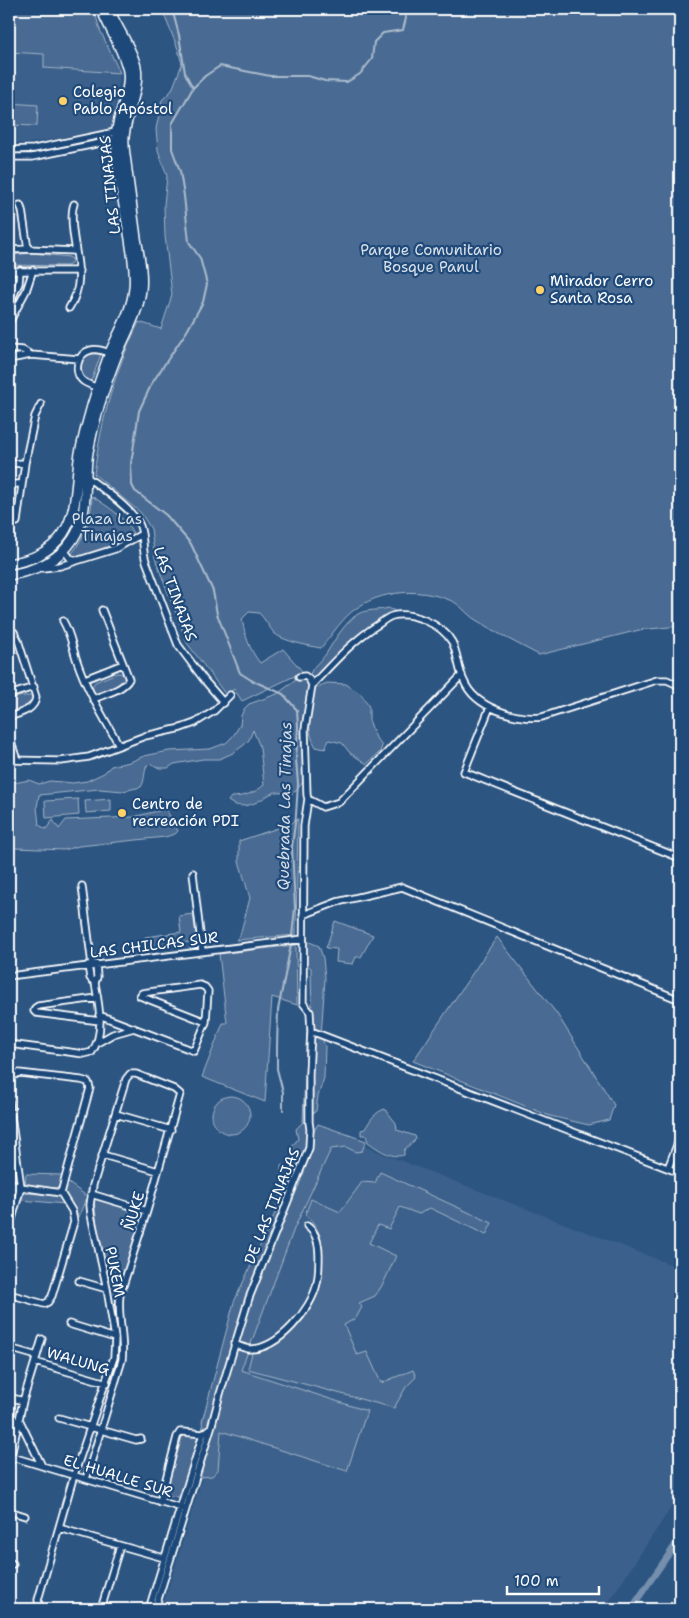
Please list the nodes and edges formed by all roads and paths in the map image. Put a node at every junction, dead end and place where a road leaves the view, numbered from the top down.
1 (111, 10) edge
2 (121, 135) junction
3 (9, 150) edge
4 (9, 157) edge
5 (74, 204) dead end
6 (20, 205) dead end
7 (28, 249) junction
8 (9, 250) edge
9 (75, 251) junction
10 (9, 270) edge
11 (20, 270) junction
12 (33, 270) junction
13 (79, 271) junction
14 (9, 305) edge
15 (69, 308) dead end
16 (9, 323) edge
17 (9, 349) edge
18 (110, 353) junction
19 (31, 355) junction
20 (9, 359) edge
21 (79, 359) junction
22 (98, 388) junction
23 (41, 404) dead end
24 (25, 463) junction
25 (9, 464) edge
26 (82, 474) junction
27 (9, 484) edge
28 (22, 484) junction
29 (17, 522) dead end
30 (142, 534) junction
31 (64, 550) junction
32 (79, 560) junction
33 (9, 564) edge
34 (38, 568) junction
35 (9, 575) edge
36 (102, 610) dead end
37 (63, 621) dead end
38 (14, 632) dead end
39 (123, 664) junction
40 (462, 675) junction
41 (299, 677) dead end
42 (85, 679) junction
43 (312, 685) junction
44 (680, 686) edge
45 (34, 687) junction
46 (9, 695) edge
47 (230, 695) dead end
48 (93, 699) junction
49 (224, 702) junction
50 (490, 707) junction
51 (9, 717) edge
52 (9, 736) edge
53 (119, 745) junction
54 (9, 760) edge
55 (17, 760) junction
56 (308, 799) junction
57 (680, 858) edge
58 (193, 873) dead end
59 (82, 886) dead end
60 (303, 915) junction
61 (303, 939) junction
62 (202, 951) junction
63 (92, 965) junction
64 (9, 976) edge
65 (97, 998) junction
66 (680, 1000) edge
67 (100, 1018) junction
68 (206, 1022) junction
69 (135, 1028) junction
70 (311, 1031) junction
71 (97, 1043) junction
72 (9, 1044) edge
73 (130, 1074) joint
74 (9, 1086) edge
75 (9, 1100) edge
76 (116, 1114) junction
77 (171, 1130) junction
78 (680, 1137) edge
79 (103, 1155) junction
80 (668, 1168) junction
81 (158, 1171) junction
82 (680, 1173) edge
83 (9, 1182) edge
84 (21, 1187) junction
85 (9, 1191) edge
86 (61, 1193) junction
87 (91, 1194) junction
88 (147, 1211) junction
89 (307, 1226) dead end
90 (9, 1230) edge
91 (78, 1280) dead end
92 (106, 1289) junction
93 (9, 1294) edge
94 (69, 1324) dead end
95 (114, 1338) junction
96 (42, 1339) dead end
97 (234, 1344) junction
98 (9, 1348) edge
99 (36, 1359) junction
100 (105, 1382) junction
101 (114, 1385) junction
102 (9, 1397) edge
103 (23, 1401) junction
104 (59, 1418) dead end
105 (19, 1420) junction
106 (91, 1428) junction
107 (211, 1428) junction
108 (101, 1430) junction
109 (203, 1434) junction
110 (141, 1439) dead end
111 (10, 1456) edge
112 (9, 1465) edge
113 (42, 1466) junction
114 (74, 1475) junction
115 (86, 1479) junction
116 (160, 1502) junction
117 (183, 1509) junction
118 (9, 1511) edge
119 (25, 1516) dead end
120 (59, 1528) junction
121 (120, 1546) junction
122 (164, 1558) junction
123 (42, 1609) edge
124 (100, 1609) edge
125 (149, 1609) edge
126 (155, 1609) edge

1 - 2 street, LAS TINAJAS
2 - 3 street
2 - 4 street
2 - 18 street, LAS TINAJAS
2 - 26 street, LAS TINAJAS
5 - 9 street
6 - 7 street
7 - 8 street
7 - 9 street
9 - 13 street
10 - 11 street
11 - 12 street
11 - 14 street
12 - 13 street
12 - 16 street
13 - 15 street
17 - 19 street
18 - 21 street
18 - 22 street, LAS TINAJAS
19 - 20 street
19 - 21 street
21 - 22 street
22 - 26 street, LAS TINAJAS
23 - 24 street
24 - 25 street
24 - 28 street
26 - 30 street, LAS TINAJAS
26 - 31 street
26 - 33 street
27 - 28 street
28 - 29 street
30 - 32 street
30 - 49 street, LAS TINAJAS
31 - 32 street
31 - 34 street
32 - 34 street
34 - 35 street
36 - 39 street
37 - 42 street
38 - 45 street
39 - 42 street
39 - 48 street
40 - 43 street
40 - 50 street
40 - 56 street
41 - 43 street
42 - 48 street
43 - 56 street, DE LAS TINAJAS
44 - 50 street
45 - 46 street
45 - 51 street
47 - 49 street
48 - 53 street
49 - 53 street
50 - 57 street
52 - 55 street
53 - 55 street
54 - 55 street
56 - 60 street, DE LAS TINAJAS
58 - 62 street
59 - 63 street
60 - 61 street, DE LAS TINAJAS
60 - 66 street
61 - 62 street, LAS CHILCAS SUR
61 - 70 street, DE LAS TINAJAS
62 - 63 street, LAS CHILCAS SUR
63 - 64 street, LAS CHILCAS SUR
63 - 65 street
65 - 67 street
65 - 67 street
67 - 69 street
67 - 71 street
68 - 68 street
68 - 69 street
69 - 71 street
70 - 80 street
70 - 97 street, DE LAS TINAJAS
71 - 72 street
73 - 76 street, PUKEM
73 - 77 street, ÑUKE
74 - 86 street
75 - 84 street
76 - 77 street
76 - 79 street, PUKEM
77 - 81 street, ÑUKE
78 - 80 street
79 - 81 street
79 - 87 street, PUKEM
80 - 82 street
81 - 88 street, ÑUKE
83 - 84 street
84 - 85 street
84 - 86 street
84 - 90 street
86 - 93 street
87 - 88 street
87 - 92 street, PUKEM
88 - 101 street, ÑUKE
89 - 97 street
91 - 92 street
92 - 95 street, PUKEM
94 - 95 street
95 - 100 street, PUKEM
96 - 99 street
97 - 107 street, DE LAS TINAJAS
98 - 99 street, WALUNG
99 - 100 street, WALUNG
99 - 103 street
100 - 101 street, WALUNG
100 - 106 street, PUKEM
101 - 108 street, ÑUKE
102 - 103 street
103 - 105 street
104 - 106 street
105 - 111 street
105 - 113 street, EL HUALLE SUR
106 - 108 street
106 - 114 street, PUKEM
107 - 109 street
107 - 117 street, DE LAS TINAJAS
108 - 110 street
108 - 115 street, ÑUKE
109 - 116 street
109 - 117 street
111 - 112 street
111 - 113 street, EL HUALLE SUR
113 - 114 street, EL HUALLE SUR
114 - 115 street, EL HUALLE SUR
114 - 120 street, PUKEM
115 - 116 street, EL HUALLE SUR
116 - 117 street, EL HUALLE SUR
117 - 122 street
117 - 126 street, DE LAS TINAJAS
118 - 119 street
120 - 121 street
120 - 123 street, PUKEM
121 - 122 street
121 - 124 street
122 - 125 street

